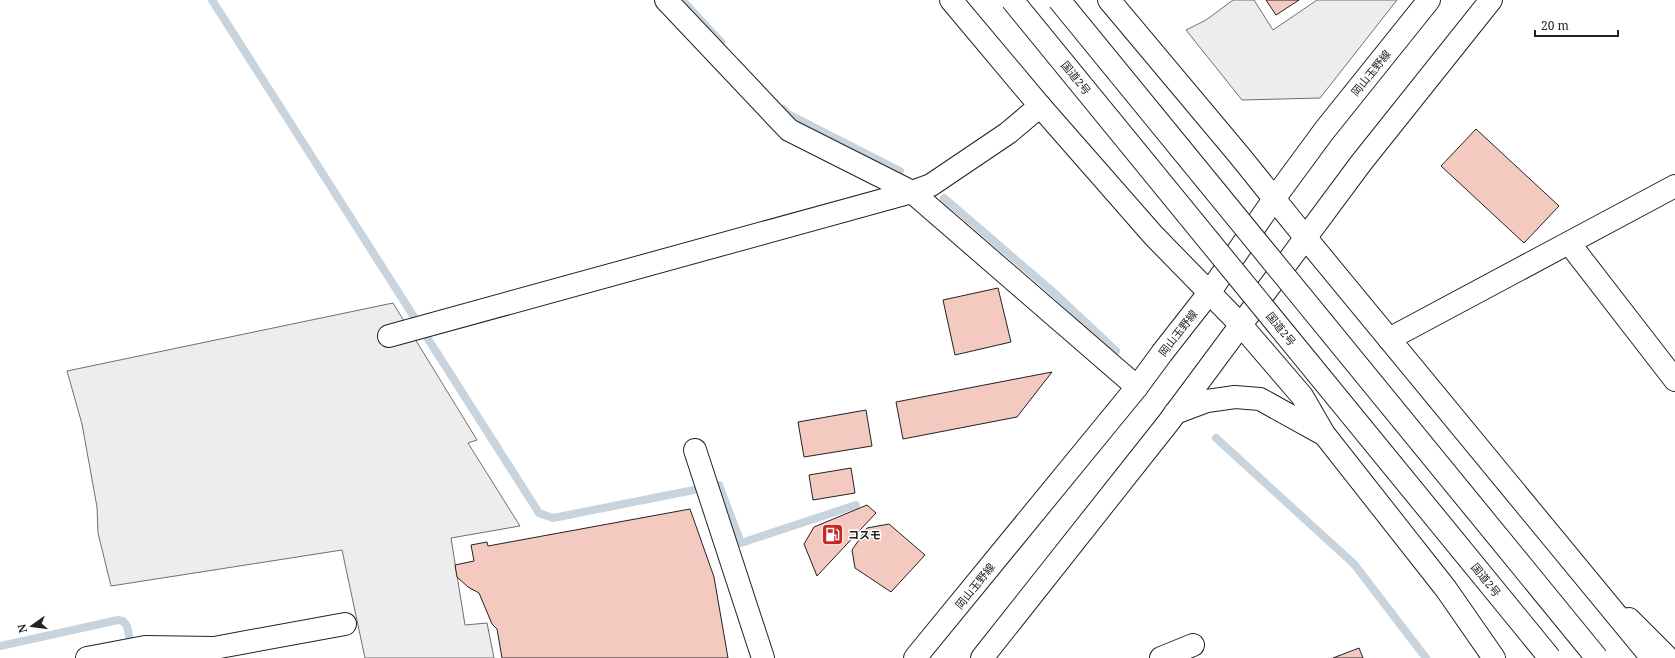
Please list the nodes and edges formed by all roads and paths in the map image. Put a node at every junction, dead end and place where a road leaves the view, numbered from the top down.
1 (666, 0) edge
2 (942, 0) edge
3 (951, 0) edge
4 (1012, 0) edge
5 (1059, 0) edge
6 (1109, 0) edge
7 (1429, 0) edge
8 (1492, 0) edge
9 (1005, 65) junction
10 (1040, 106) junction
11 (1675, 186) edge
12 (912, 192) junction
13 (1274, 199) junction
14 (1305, 238) junction
15 (1569, 243) junction
16 (1209, 293) junction
17 (1240, 325) junction
18 (389, 336) dead end
19 (1389, 339) junction
20 (1674, 379) edge
21 (1137, 387) junction
22 (1175, 413) junction
23 (1324, 434) junction
24 (695, 450) dead end
25 (1592, 584) junction
26 (345, 624) dead end
27 (1192, 645) dead end
28 (215, 653) edge
29 (1169, 657) edge
30 (87, 658) edge
31 (764, 658) edge
32 (915, 658) edge
33 (982, 658) edge
34 (1494, 658) edge
35 (1550, 658) edge
36 (1597, 658) edge
37 (1652, 658) edge
38 (1668, 658) edge

1 - 12 main road
2 - 9 main road
3 - 9 main road
4 - 35 main road, 国道2号, bridge
5 - 36 main road, bridge
6 - 13 main road
7 - 13 main road, 岡山玉野線
8 - 14 main road
9 - 10 main road
10 - 12 main road
10 - 16 main road
11 - 15 main road
12 - 18 main road
12 - 21 main road
13 - 14 main road
13 - 16 main road, 岡山玉野線
14 - 17 main road
14 - 19 main road
15 - 19 main road
15 - 20 main road
16 - 17 main road
16 - 21 main road, 岡山玉野線
17 - 22 main road
17 - 23 main road
19 - 25 main road
21 - 32 main road, 岡山玉野線
22 - 23 main road
22 - 33 main road
23 - 34 main road
24 - 31 main road
25 - 37 main road
25 - 38 main road
26 - 28 main road
27 - 29 main road
28 - 30 main road

